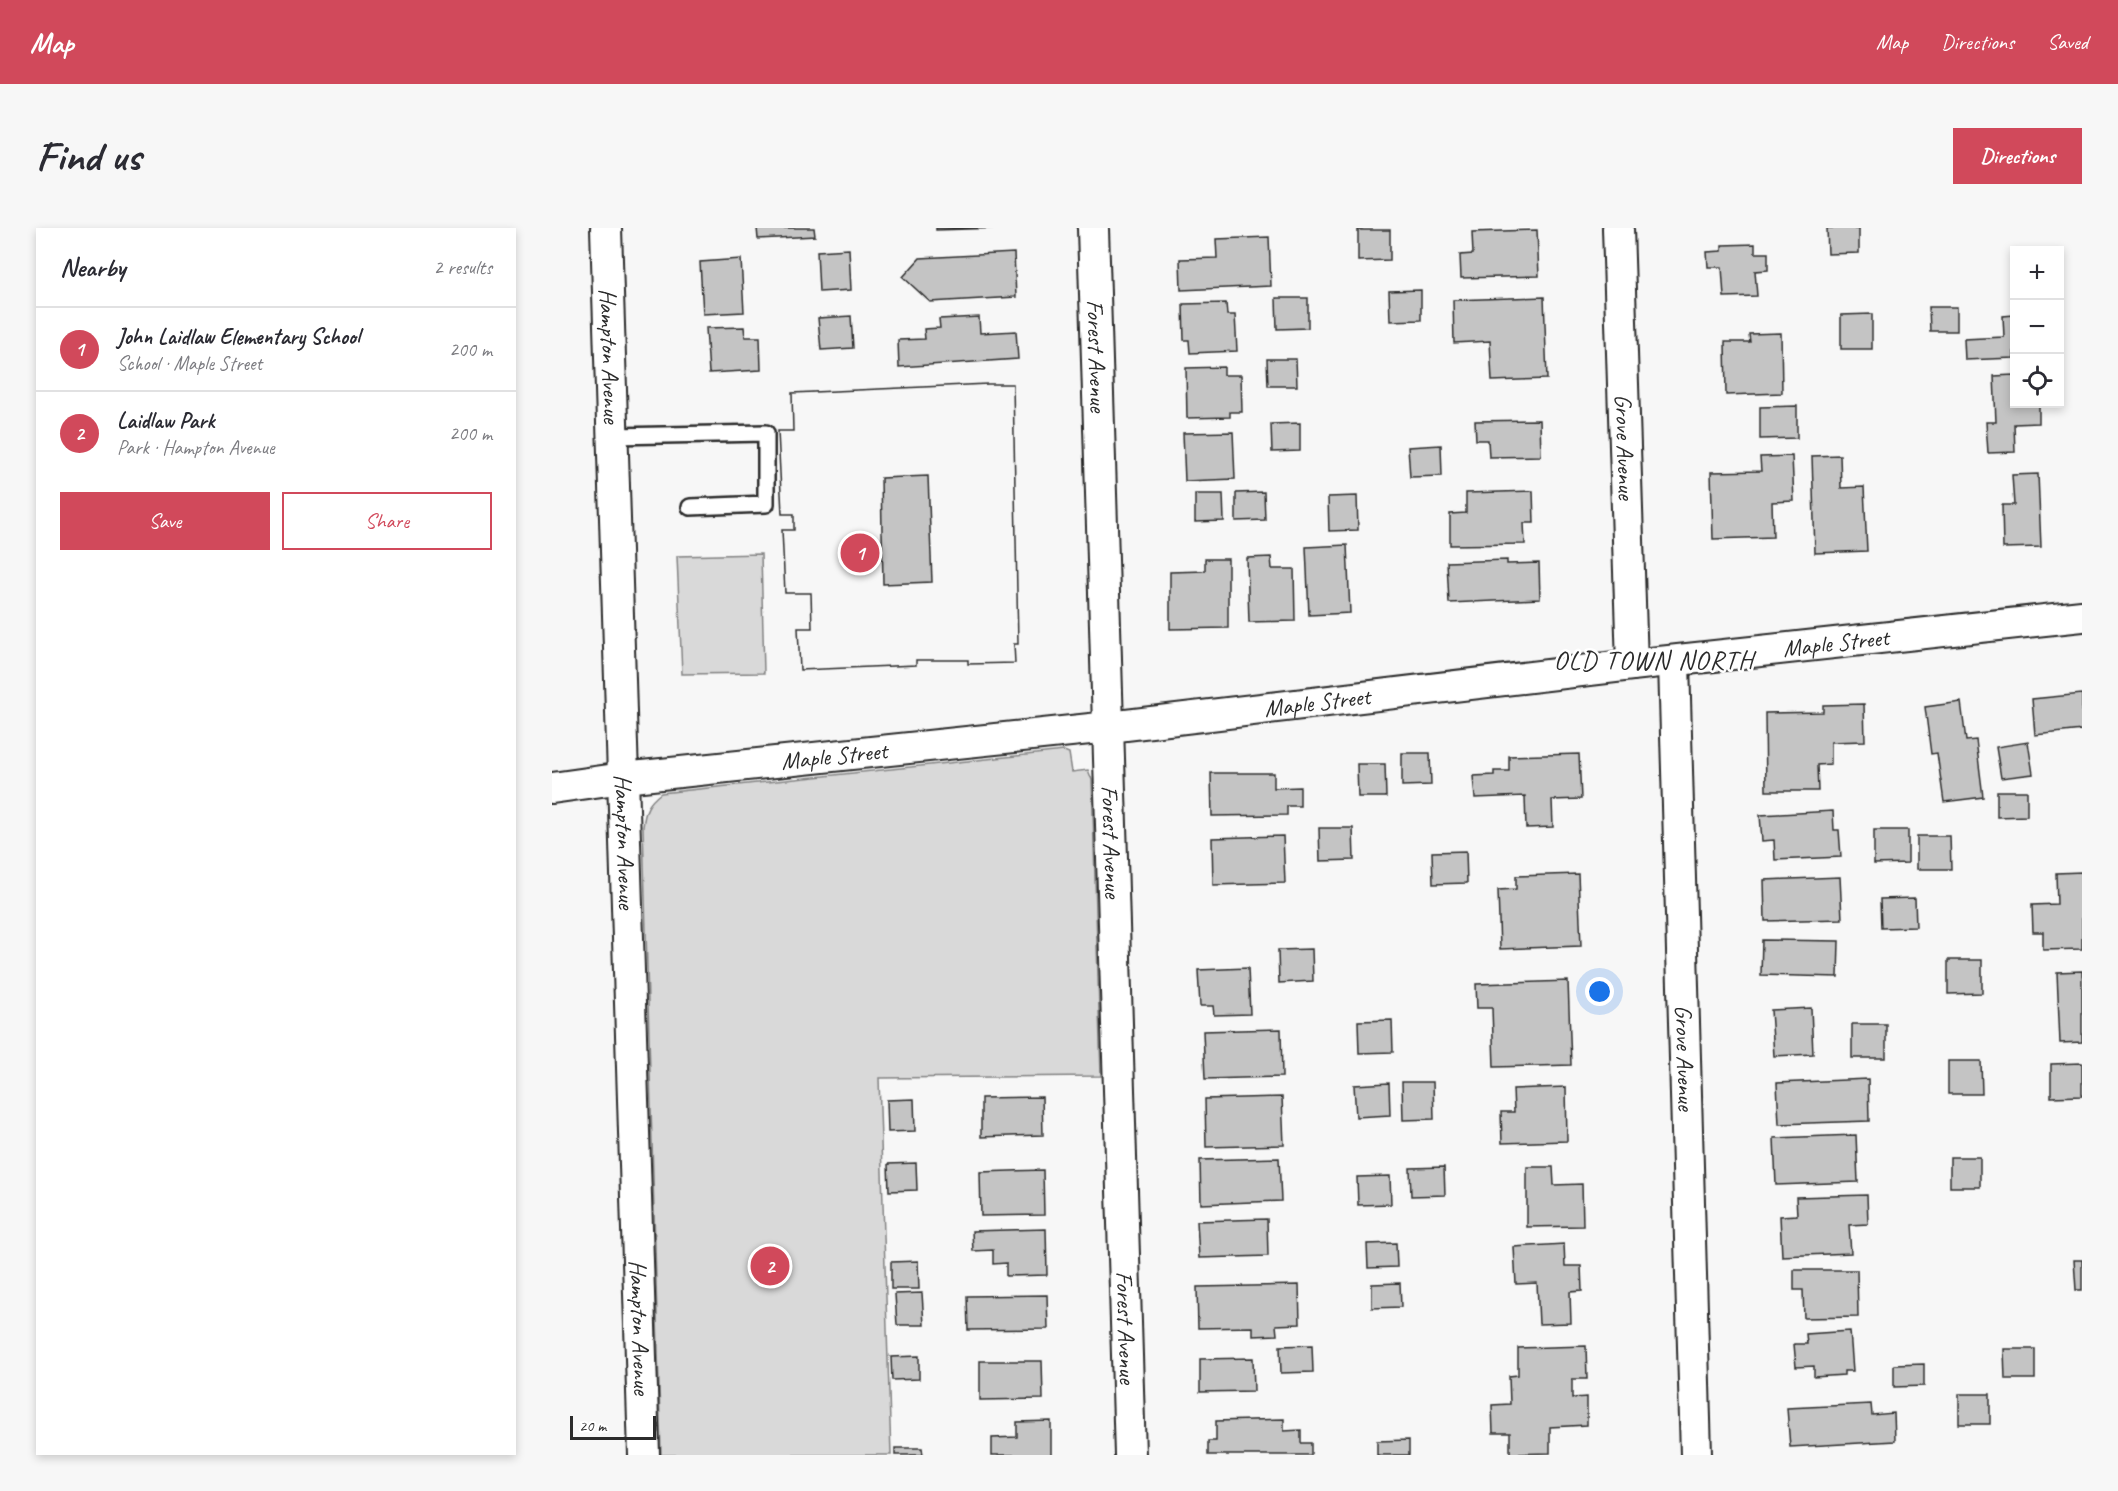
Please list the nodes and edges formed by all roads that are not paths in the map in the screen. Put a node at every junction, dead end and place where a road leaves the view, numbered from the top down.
1 (606, 228) edge
2 (1093, 228) edge
3 (1618, 228) edge
4 (613, 436) junction
5 (690, 507) dead end
6 (2082, 616) edge
7 (1674, 662) junction
8 (1632, 665) junction
9 (1109, 728) junction
10 (623, 778) junction
11 (552, 788) edge
12 (644, 1455) edge
13 (1130, 1455) edge
14 (1696, 1455) edge

1 - 4 street, Hampton Avenue
2 - 9 street, Forest Avenue
3 - 8 street, Grove Avenue
4 - 5 lane
4 - 10 street, Hampton Avenue
6 - 7 street, Maple Street
7 - 8 street, Maple Street
7 - 14 street, Grove Avenue
8 - 9 street, Maple Street
9 - 10 street, Maple Street
9 - 13 street, Forest Avenue
10 - 11 street, Maple Street
10 - 12 street, Hampton Avenue

